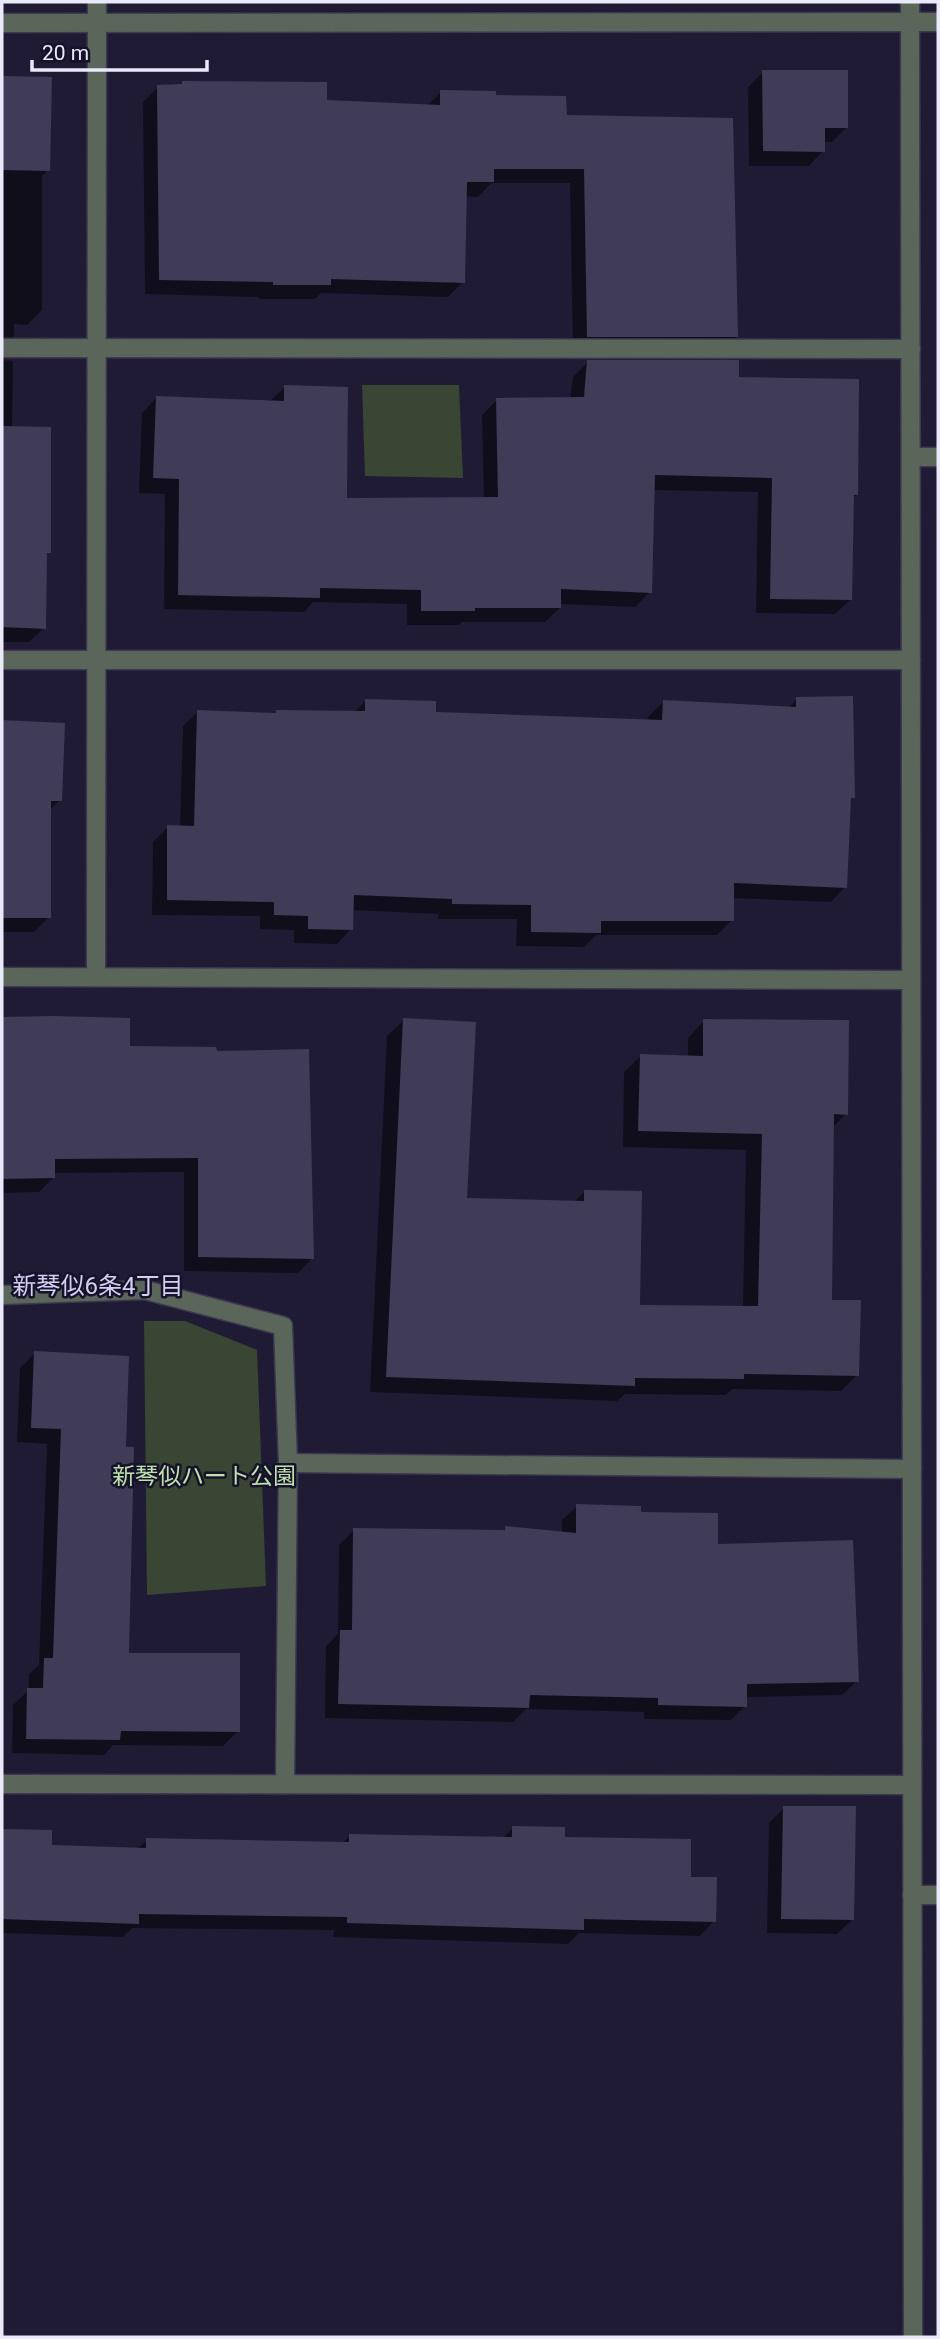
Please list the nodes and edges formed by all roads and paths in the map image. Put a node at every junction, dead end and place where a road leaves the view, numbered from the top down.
1 (97, 2) edge
2 (910, 2) edge
3 (910, 22) junction
4 (938, 22) edge
5 (2, 23) edge
6 (97, 23) junction
7 (2, 348) edge
8 (95, 348) junction
9 (911, 348) junction
10 (911, 457) junction
11 (938, 457) edge
12 (2, 660) edge
13 (97, 660) junction
14 (911, 660) junction
15 (2, 977) edge
16 (96, 977) junction
17 (911, 980) junction
18 (2, 1295) edge
19 (288, 1463) junction
20 (912, 1469) junction
21 (2, 1784) edge
22 (285, 1784) junction
23 (912, 1785) junction
24 (912, 1895) junction
25 (938, 1895) edge
26 (913, 2337) edge

1 - 6 street
2 - 3 street
3 - 4 street
3 - 6 street
3 - 9 street
5 - 6 street
6 - 8 street
7 - 8 street
8 - 9 street
8 - 13 street
9 - 10 street
10 - 11 street
10 - 14 street
12 - 13 street
13 - 14 street
13 - 16 street
14 - 17 street
15 - 16 street
16 - 17 street
17 - 20 street
18 - 19 street
19 - 20 street
19 - 22 street
20 - 23 street
21 - 22 street
22 - 23 street
23 - 24 street
24 - 25 street
24 - 26 street

